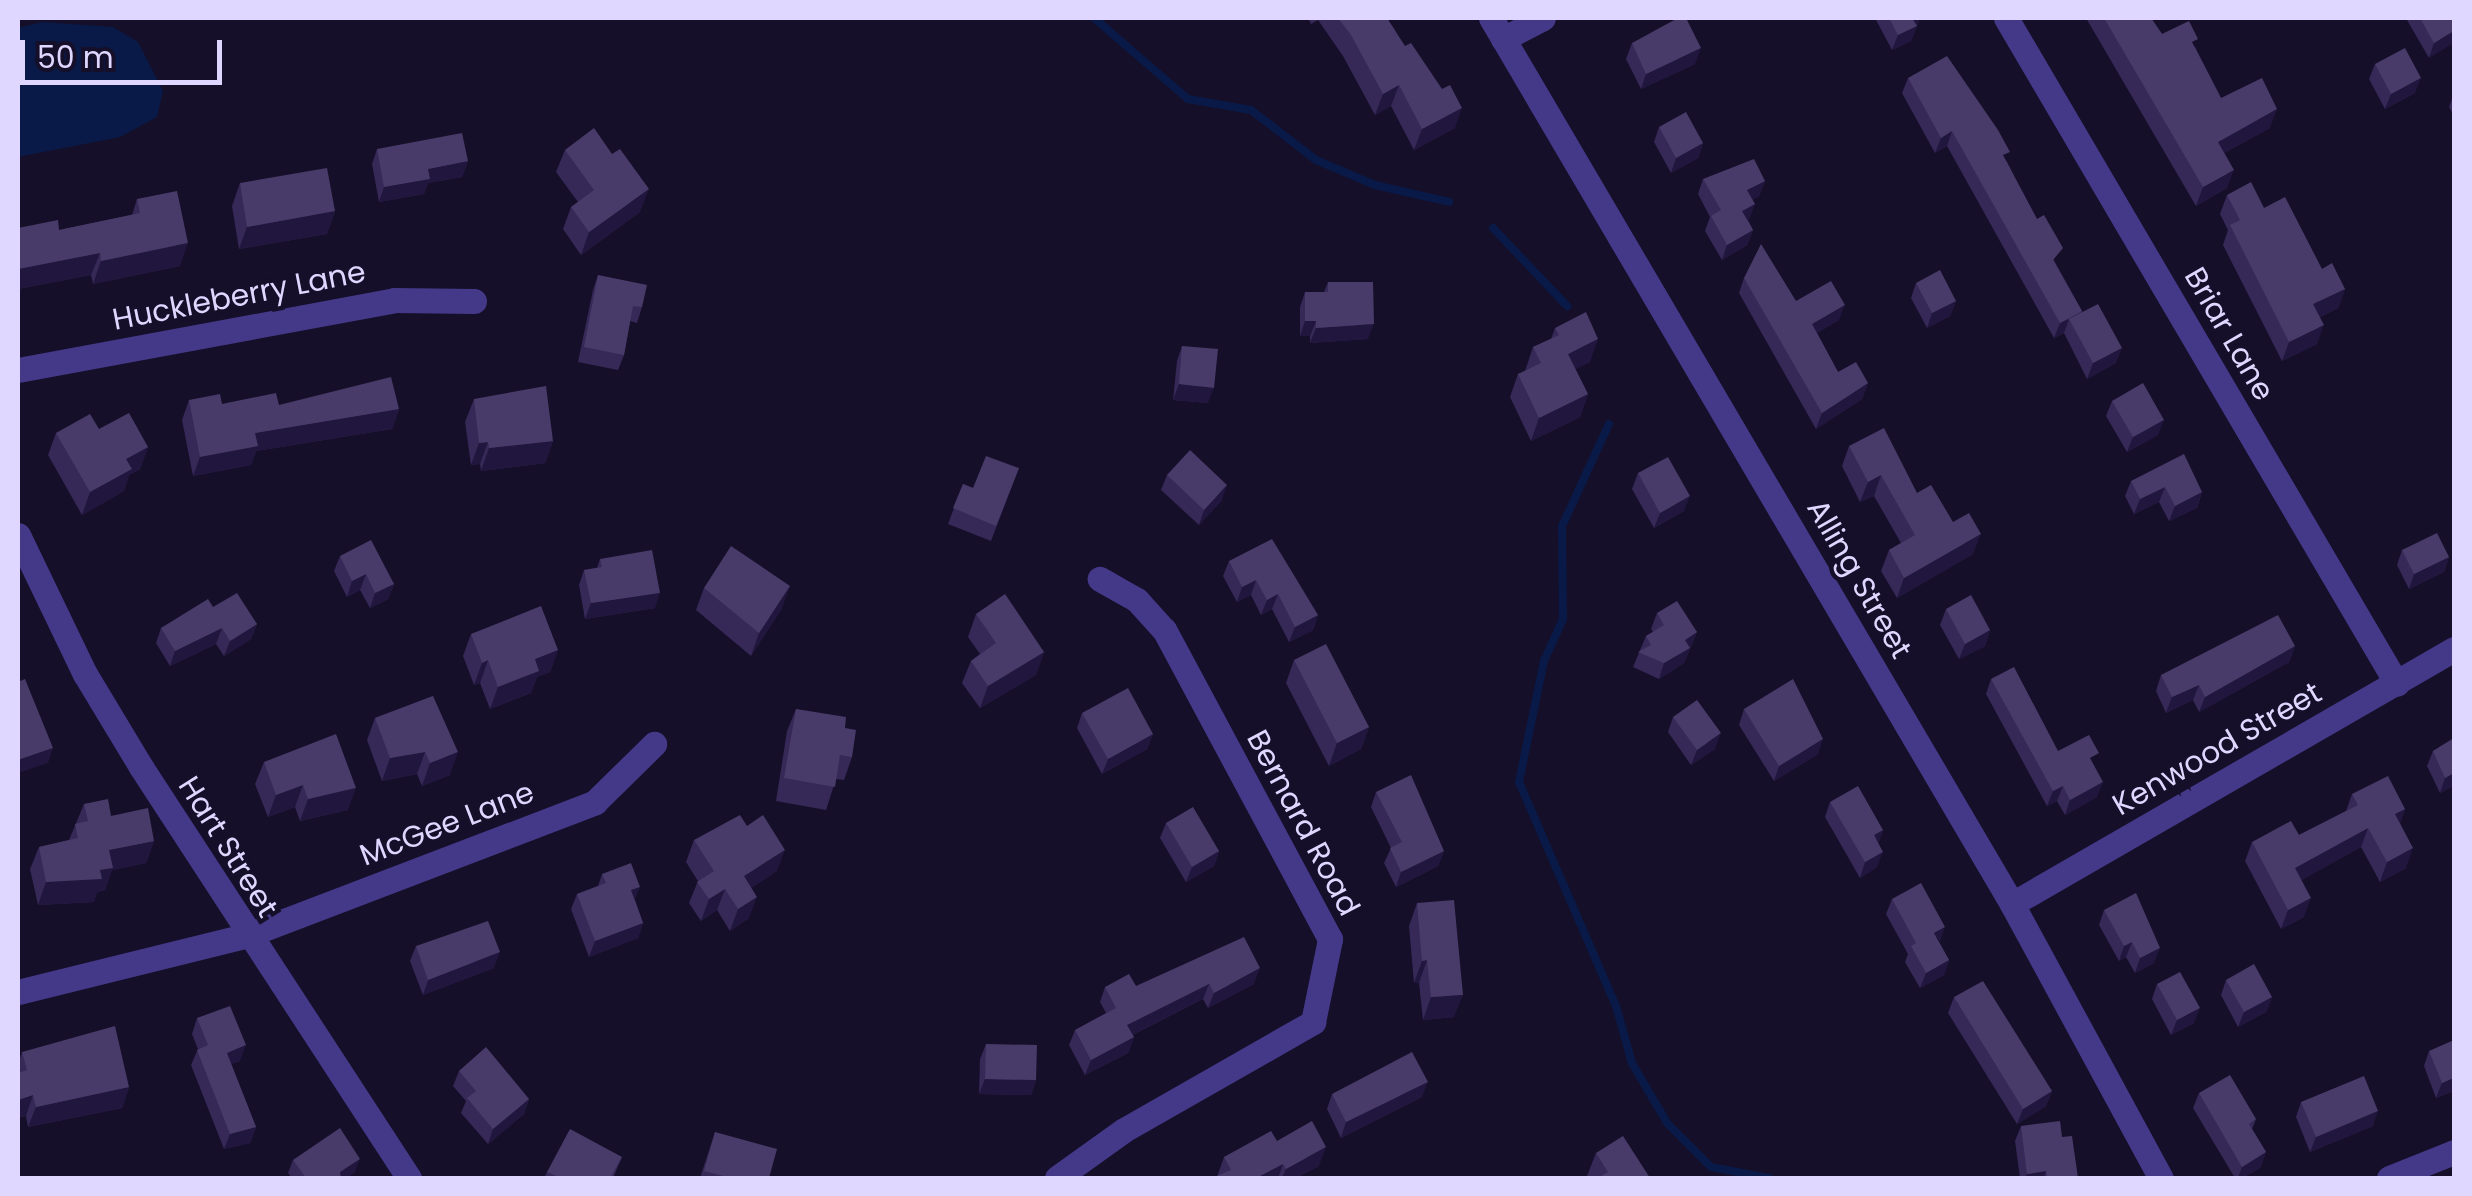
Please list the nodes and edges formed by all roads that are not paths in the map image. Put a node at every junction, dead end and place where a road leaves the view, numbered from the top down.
1 (1543, 18) edge
2 (2006, 18) edge
3 (1497, 28) edge
4 (474, 301) dead end
5 (18, 370) edge
6 (18, 535) edge
7 (1100, 578) dead end
8 (2454, 649) edge
9 (2397, 684) junction
10 (654, 744) dead end
11 (2012, 904) junction
12 (245, 936) junction
13 (18, 992) edge
14 (2454, 1152) edge
15 (409, 1178) edge
16 (1057, 1178) edge
17 (2161, 1178) edge
18 (2388, 1178) edge

1 - 3 street
2 - 9 street, Briar Lane
3 - 11 street, Alling Street
4 - 5 street, Huckleberry Lane
6 - 12 street, Hart Street
7 - 16 street, Bernard Road
8 - 9 street, Kenwood Street
9 - 11 street, Kenwood Street
10 - 12 street, McGee Lane
11 - 17 street, Alling Street
12 - 13 street, McGee Lane
12 - 15 street, Hart Street
14 - 18 street

